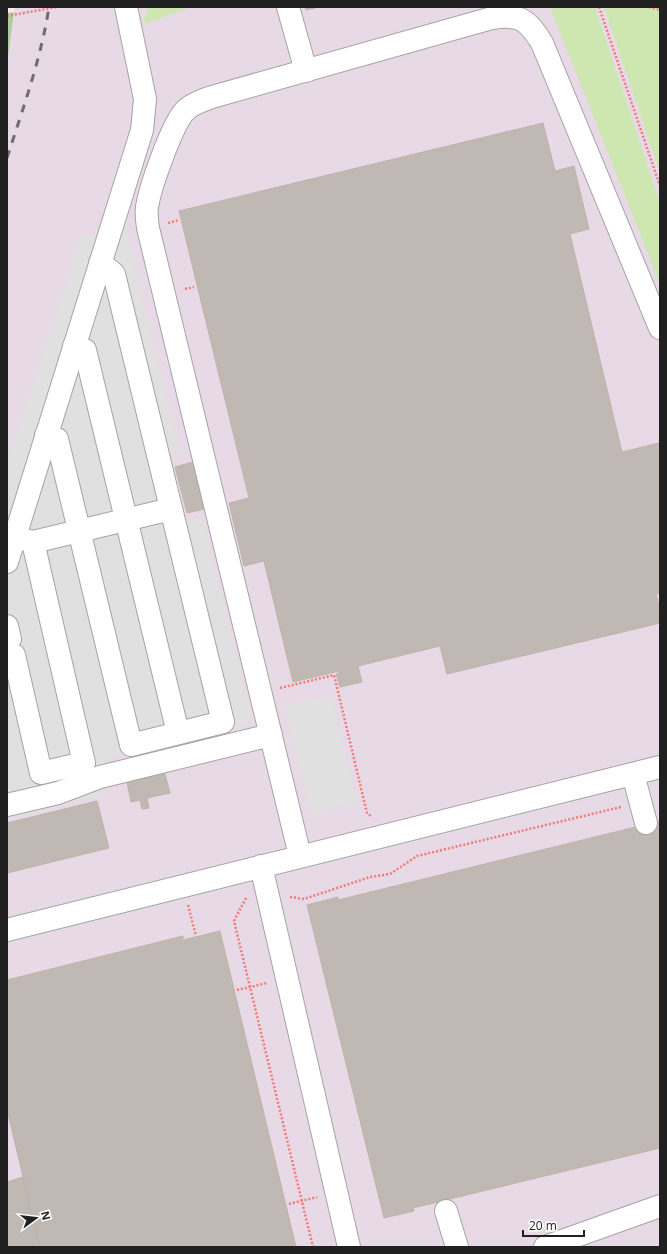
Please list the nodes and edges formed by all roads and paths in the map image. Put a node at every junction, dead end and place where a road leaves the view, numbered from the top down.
1 (56, 7) edge
2 (126, 7) edge
3 (288, 7) edge
4 (599, 7) edge
5 (649, 7) edge
6 (660, 10) edge
7 (7, 16) edge
8 (306, 71) junction
9 (660, 186) edge
10 (100, 263) junction
11 (660, 328) edge
12 (74, 346) junction
13 (46, 435) junction
14 (171, 509) junction
15 (126, 520) junction
16 (79, 531) junction
17 (24, 540) junction
18 (7, 562) edge
19 (10, 640) edge
20 (260, 693) junction
21 (178, 733) junction
22 (271, 735) junction
23 (660, 767) edge
24 (86, 772) junction
25 (633, 774) junction
26 (640, 802) junction
27 (7, 805) edge
28 (646, 824) dead end
29 (391, 834) junction
30 (300, 856) junction
31 (418, 856) junction
32 (261, 866) junction
33 (183, 886) junction
34 (268, 895) junction
35 (7, 930) edge
36 (196, 936) dead end
37 (287, 978) junction
38 (250, 987) junction
39 (237, 990) dead end
40 (336, 1192) junction
41 (302, 1200) junction
42 (289, 1204) dead end
43 (660, 1206) edge
44 (446, 1211) dead end
45 (313, 1247) edge
46 (349, 1247) edge
47 (457, 1247) edge
48 (545, 1247) edge

1 - 7 path, bridge
2 - 10 lane
3 - 8 lane
4 - 9 path
5 - 6 path
8 - 11 lane
8 - 20 lane
10 - 12 lane
10 - 14 lane
12 - 13 lane
12 - 15 lane
13 - 16 lane
13 - 17 lane
14 - 15 lane
14 - 21 lane
15 - 16 lane
15 - 21 lane
16 - 17 lane
16 - 21 lane
17 - 18 lane
17 - 24 lane
19 - 24 lane
20 - 22 lane
20 - 29 path
22 - 24 lane
22 - 30 lane
23 - 25 lane
24 - 27 lane
25 - 26 lane
25 - 29 lane
26 - 28 lane
26 - 31 path
29 - 30 lane
29 - 31 path
30 - 32 lane
31 - 34 path
32 - 33 lane
32 - 34 lane
33 - 35 lane
33 - 36 path
34 - 37 lane
34 - 38 path
37 - 38 path
37 - 40 lane
38 - 39 path
38 - 41 path
40 - 41 path
40 - 46 lane
41 - 42 path
41 - 45 path
43 - 48 lane
44 - 47 lane

